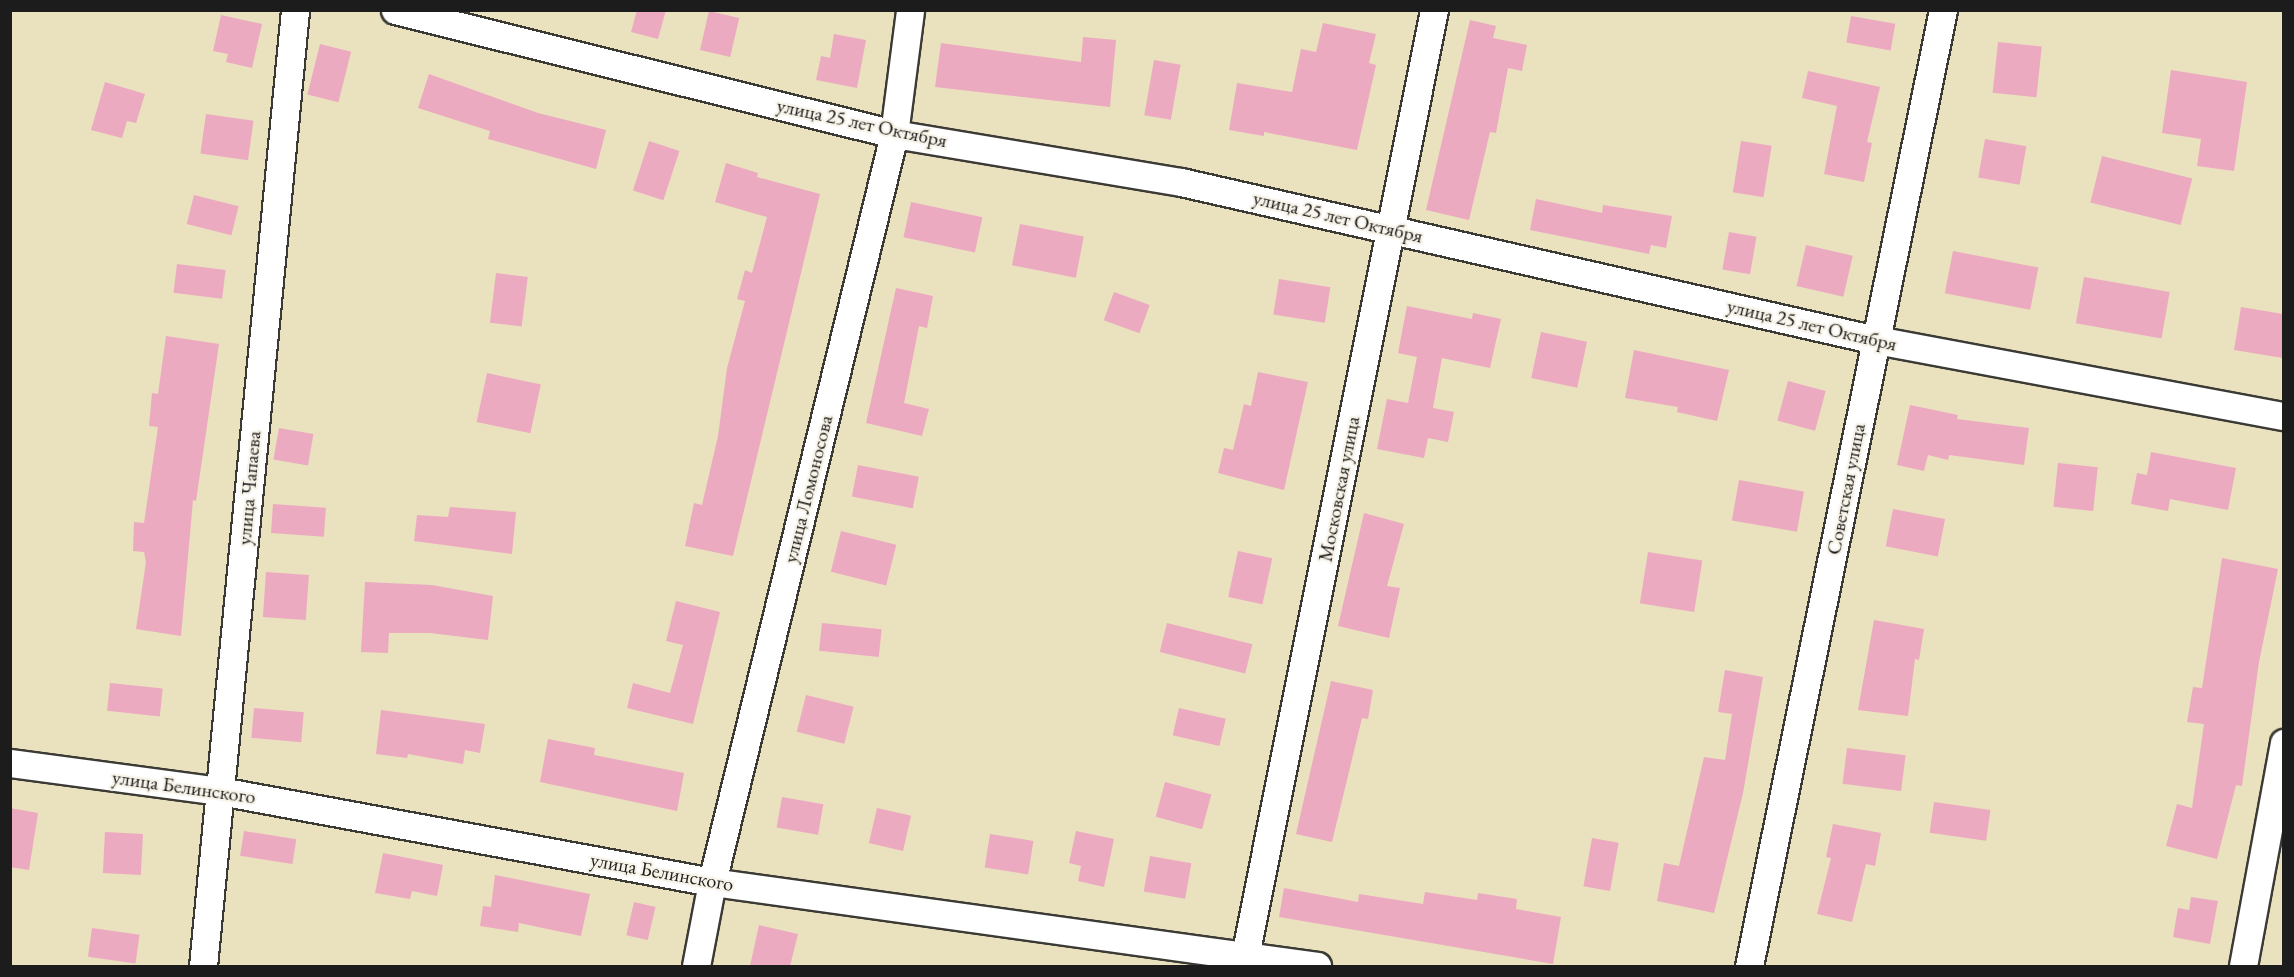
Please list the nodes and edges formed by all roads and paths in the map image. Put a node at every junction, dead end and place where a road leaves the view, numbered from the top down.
1 (295, 10) edge
2 (395, 10) edge
3 (910, 10) edge
4 (1434, 10) edge
5 (1943, 10) edge
6 (894, 134) junction
7 (1392, 229) junction
8 (1876, 340) junction
9 (2283, 416) edge
10 (2283, 743) edge
11 (10, 762) edge
12 (220, 790) junction
13 (712, 882) junction
14 (1244, 961) edge
15 (203, 966) edge
16 (696, 966) edge
17 (1317, 966) edge
18 (1749, 966) edge
19 (2242, 966) edge

1 - 12 street, улица Чапаева
2 - 6 street, улица 25 лет Октября
3 - 6 street, улица Ломоносова
4 - 7 street, Московская улица
5 - 8 street, Советская улица
6 - 7 street, улица 25 лет Октября
6 - 13 street, улица Ломоносова
7 - 8 street, улица 25 лет Октября
7 - 14 street, Московская улица
8 - 9 street, улица 25 лет Октября
8 - 18 street, Советская улица
10 - 19 street
11 - 12 street, улица Белинского
12 - 13 street, улица Белинского
12 - 15 street, улица Чапаева
13 - 14 street, улица Белинского
13 - 16 street, улица Ломоносова
14 - 17 street, улица Белинского

